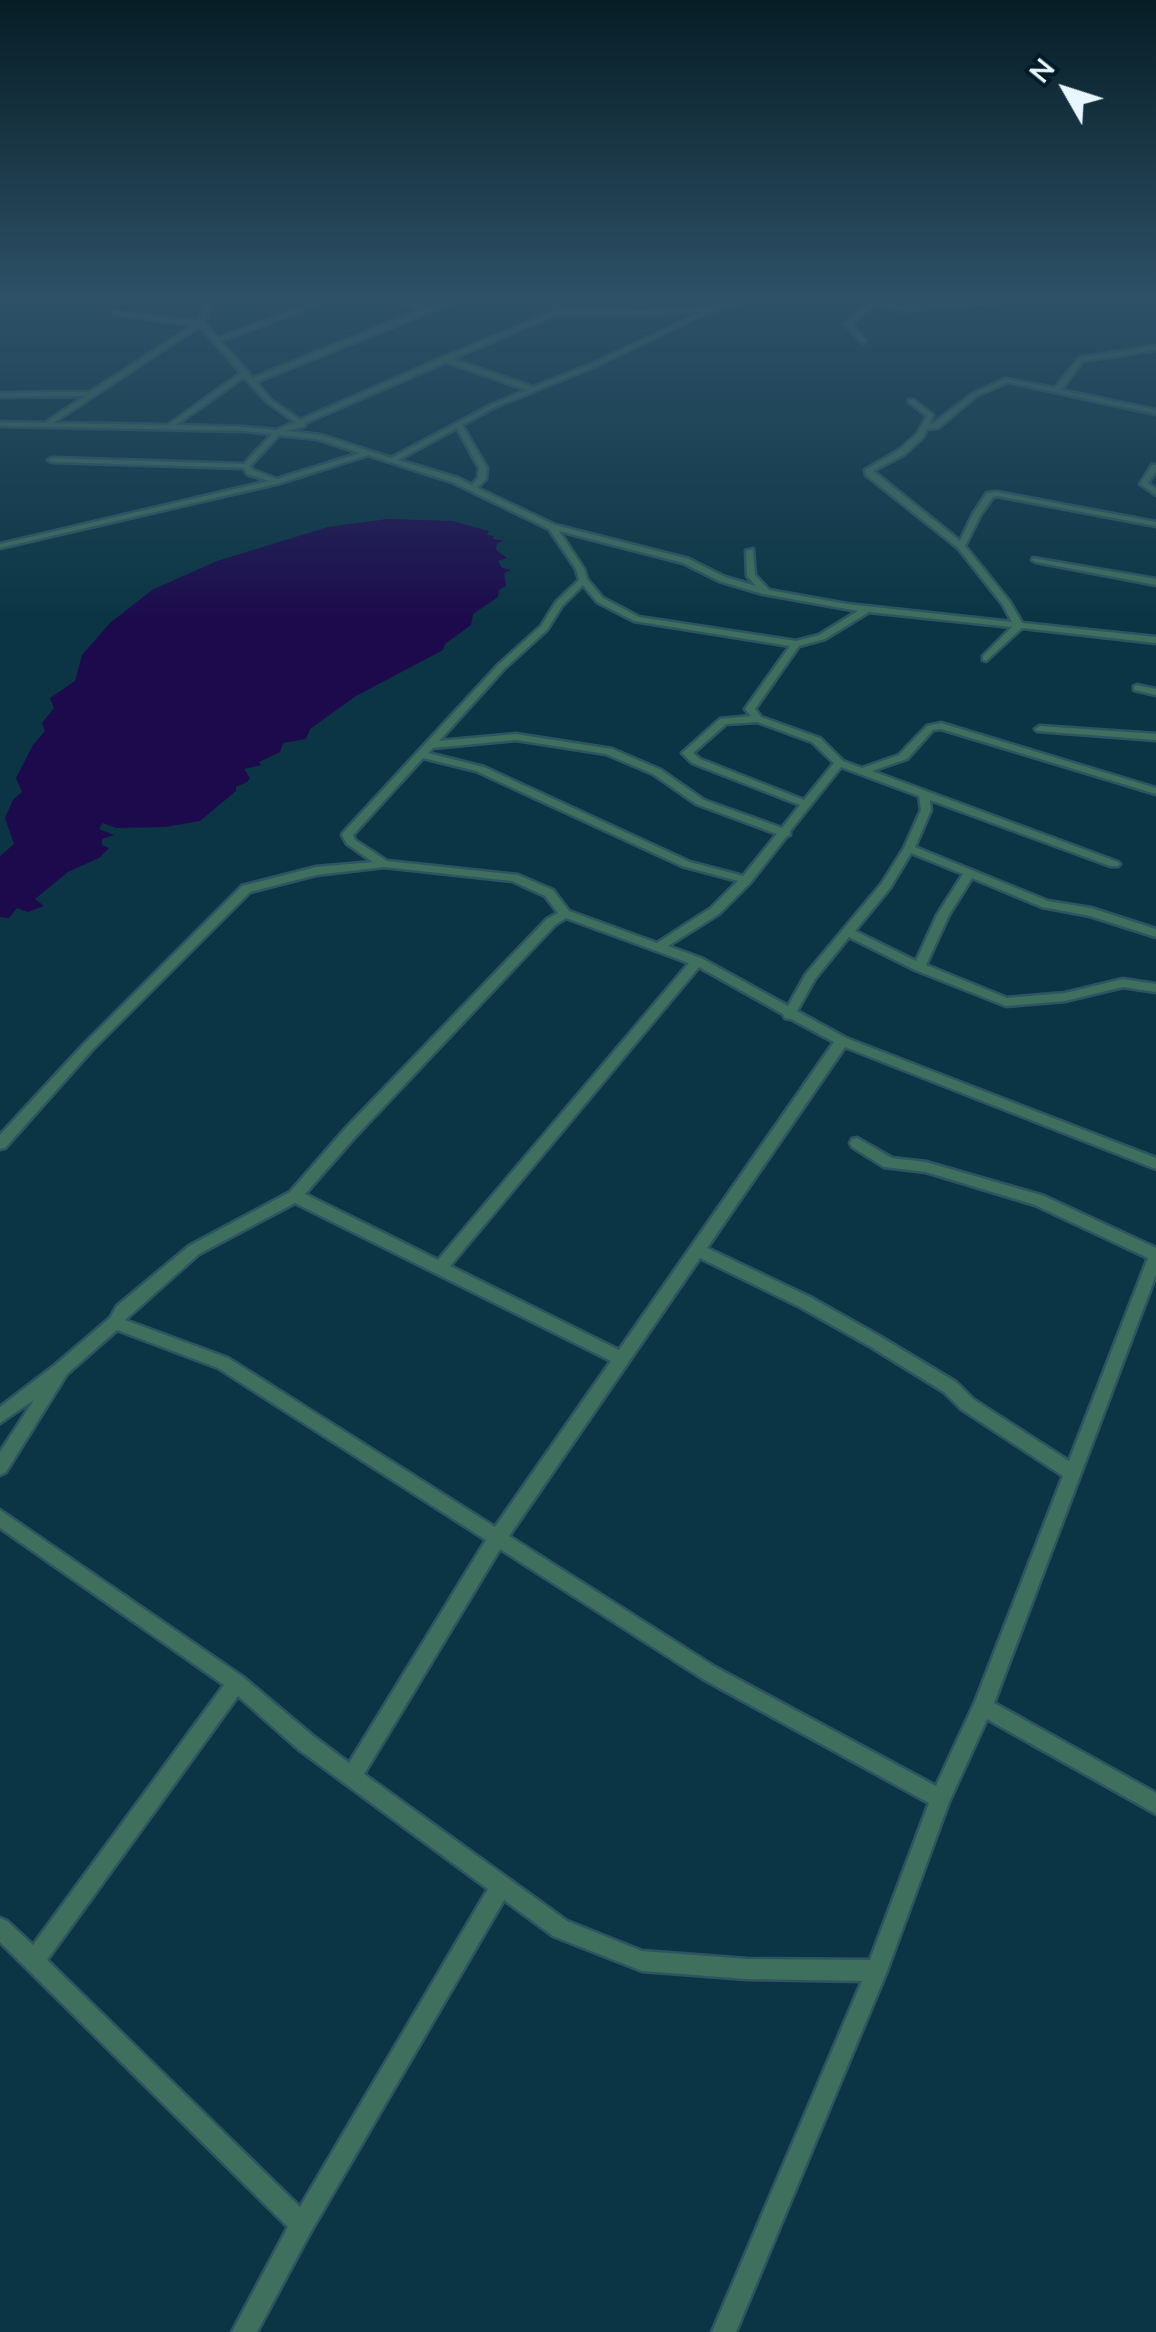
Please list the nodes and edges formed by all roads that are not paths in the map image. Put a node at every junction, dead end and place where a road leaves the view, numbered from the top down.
1 (75, 405) edge
2 (204, 405) edge
3 (274, 405) edge
4 (339, 405) edge
5 (496, 405) edge
6 (915, 405) edge
7 (962, 405) edge
8 (1120, 405) edge
9 (1156, 412) edge
10 (299, 422) junction
11 (0, 424) edge
12 (48, 424) junction
13 (170, 426) junction
14 (460, 427) junction
15 (924, 428) junction
16 (278, 432) junction
17 (338, 441) junction
18 (369, 452) junction
19 (1153, 456) dead end
20 (52, 460) dead end
21 (392, 460) junction
22 (246, 466) junction
23 (1156, 467) edge
24 (277, 480) junction
25 (472, 489) junction
26 (1156, 492) edge
27 (1156, 524) edge
28 (552, 528) junction
29 (0, 546) edge
30 (961, 546) junction
31 (750, 551) dead end
32 (1036, 560) dead end
33 (583, 580) junction
34 (1156, 582) edge
35 (766, 592) junction
36 (867, 610) junction
37 (1019, 626) junction
38 (1155, 638) edge
39 (796, 644) junction
40 (986, 658) dead end
41 (1137, 688) dead end
42 (1156, 692) edge
43 (758, 718) junction
44 (1040, 729) dead end
45 (1156, 737) edge
46 (423, 749) junction
47 (839, 763) junction
48 (866, 770) junction
49 (1156, 791) edge
50 (924, 795) junction
51 (804, 803) junction
52 (786, 833) junction
53 (909, 848) junction
54 (384, 864) junction
55 (1114, 864) dead end
56 (969, 874) junction
57 (746, 880) junction
58 (565, 914) junction
59 (848, 932) junction
60 (1156, 932) edge
61 (659, 947) junction
62 (697, 961) junction
63 (919, 968) junction
64 (1156, 988) edge
65 (789, 1015) junction
66 (842, 1041) junction
67 (857, 1143) dead end
68 (0, 1144) edge
69 (1156, 1164) edge
70 (295, 1196) junction
71 (697, 1250) junction
72 (1156, 1256) edge
73 (440, 1268) junction
74 (115, 1323) junction
75 (622, 1358) junction
76 (61, 1370) junction
77 (0, 1416) edge
78 (0, 1468) edge
79 (1074, 1474) junction
80 (0, 1518) edge
81 (498, 1537) junction
82 (237, 1683) junction
83 (983, 1707) junction
84 (352, 1776) junction
85 (940, 1799) junction
86 (1156, 1804) edge
87 (501, 1886) junction
88 (0, 1928) edge
89 (34, 1961) junction
90 (877, 1971) junction
91 (302, 2225) junction
92 (244, 2332) edge
93 (724, 2332) edge

1 - 12 street
2 - 13 street
3 - 10 street
4 - 10 street
5 - 14 street
6 - 15 street
7 - 15 street
8 - 9 street
10 - 16 street
10 - 17 street
11 - 12 street
12 - 13 street
13 - 16 street
14 - 21 street
14 - 25 street
15 - 30 street
16 - 17 street
16 - 22 street
17 - 18 street
18 - 21 street
18 - 24 street
19 - 23 street
20 - 22 street
21 - 25 street
22 - 24 street
23 - 26 street
24 - 29 street
25 - 28 street
27 - 30 street
28 - 33 street
28 - 35 street
30 - 37 street
31 - 35 street
32 - 34 street
33 - 39 street
33 - 46 street
35 - 36 street
36 - 37 street
36 - 39 street
37 - 38 street
37 - 40 street
39 - 43 street
41 - 42 street
43 - 47 street
43 - 51 street
44 - 45 street
46 - 52 street
46 - 54 street
46 - 57 street
47 - 48 street
47 - 51 street
48 - 49 street
48 - 50 street
50 - 53 street
50 - 55 street
51 - 52 street
52 - 57 street
53 - 56 street
53 - 59 street
54 - 58 street
54 - 68 street
56 - 60 street
56 - 63 street
57 - 61 street
58 - 61 street
58 - 70 street
59 - 63 street
59 - 65 street
61 - 62 street
62 - 65 street
62 - 73 street
63 - 64 street
65 - 66 street
66 - 69 street
66 - 71 street
67 - 72 street
70 - 73 street
70 - 74 street
71 - 75 street
71 - 79 street
72 - 79 street
73 - 75 street
74 - 76 street
74 - 81 street
75 - 81 street
76 - 77 street
76 - 78 street
79 - 83 street
80 - 82 street
81 - 84 street
81 - 85 street
82 - 84 street
82 - 89 street
83 - 85 street
83 - 86 street
84 - 87 street
85 - 90 street
87 - 90 street
87 - 91 street
88 - 89 street
89 - 91 street
90 - 93 street
91 - 92 street

